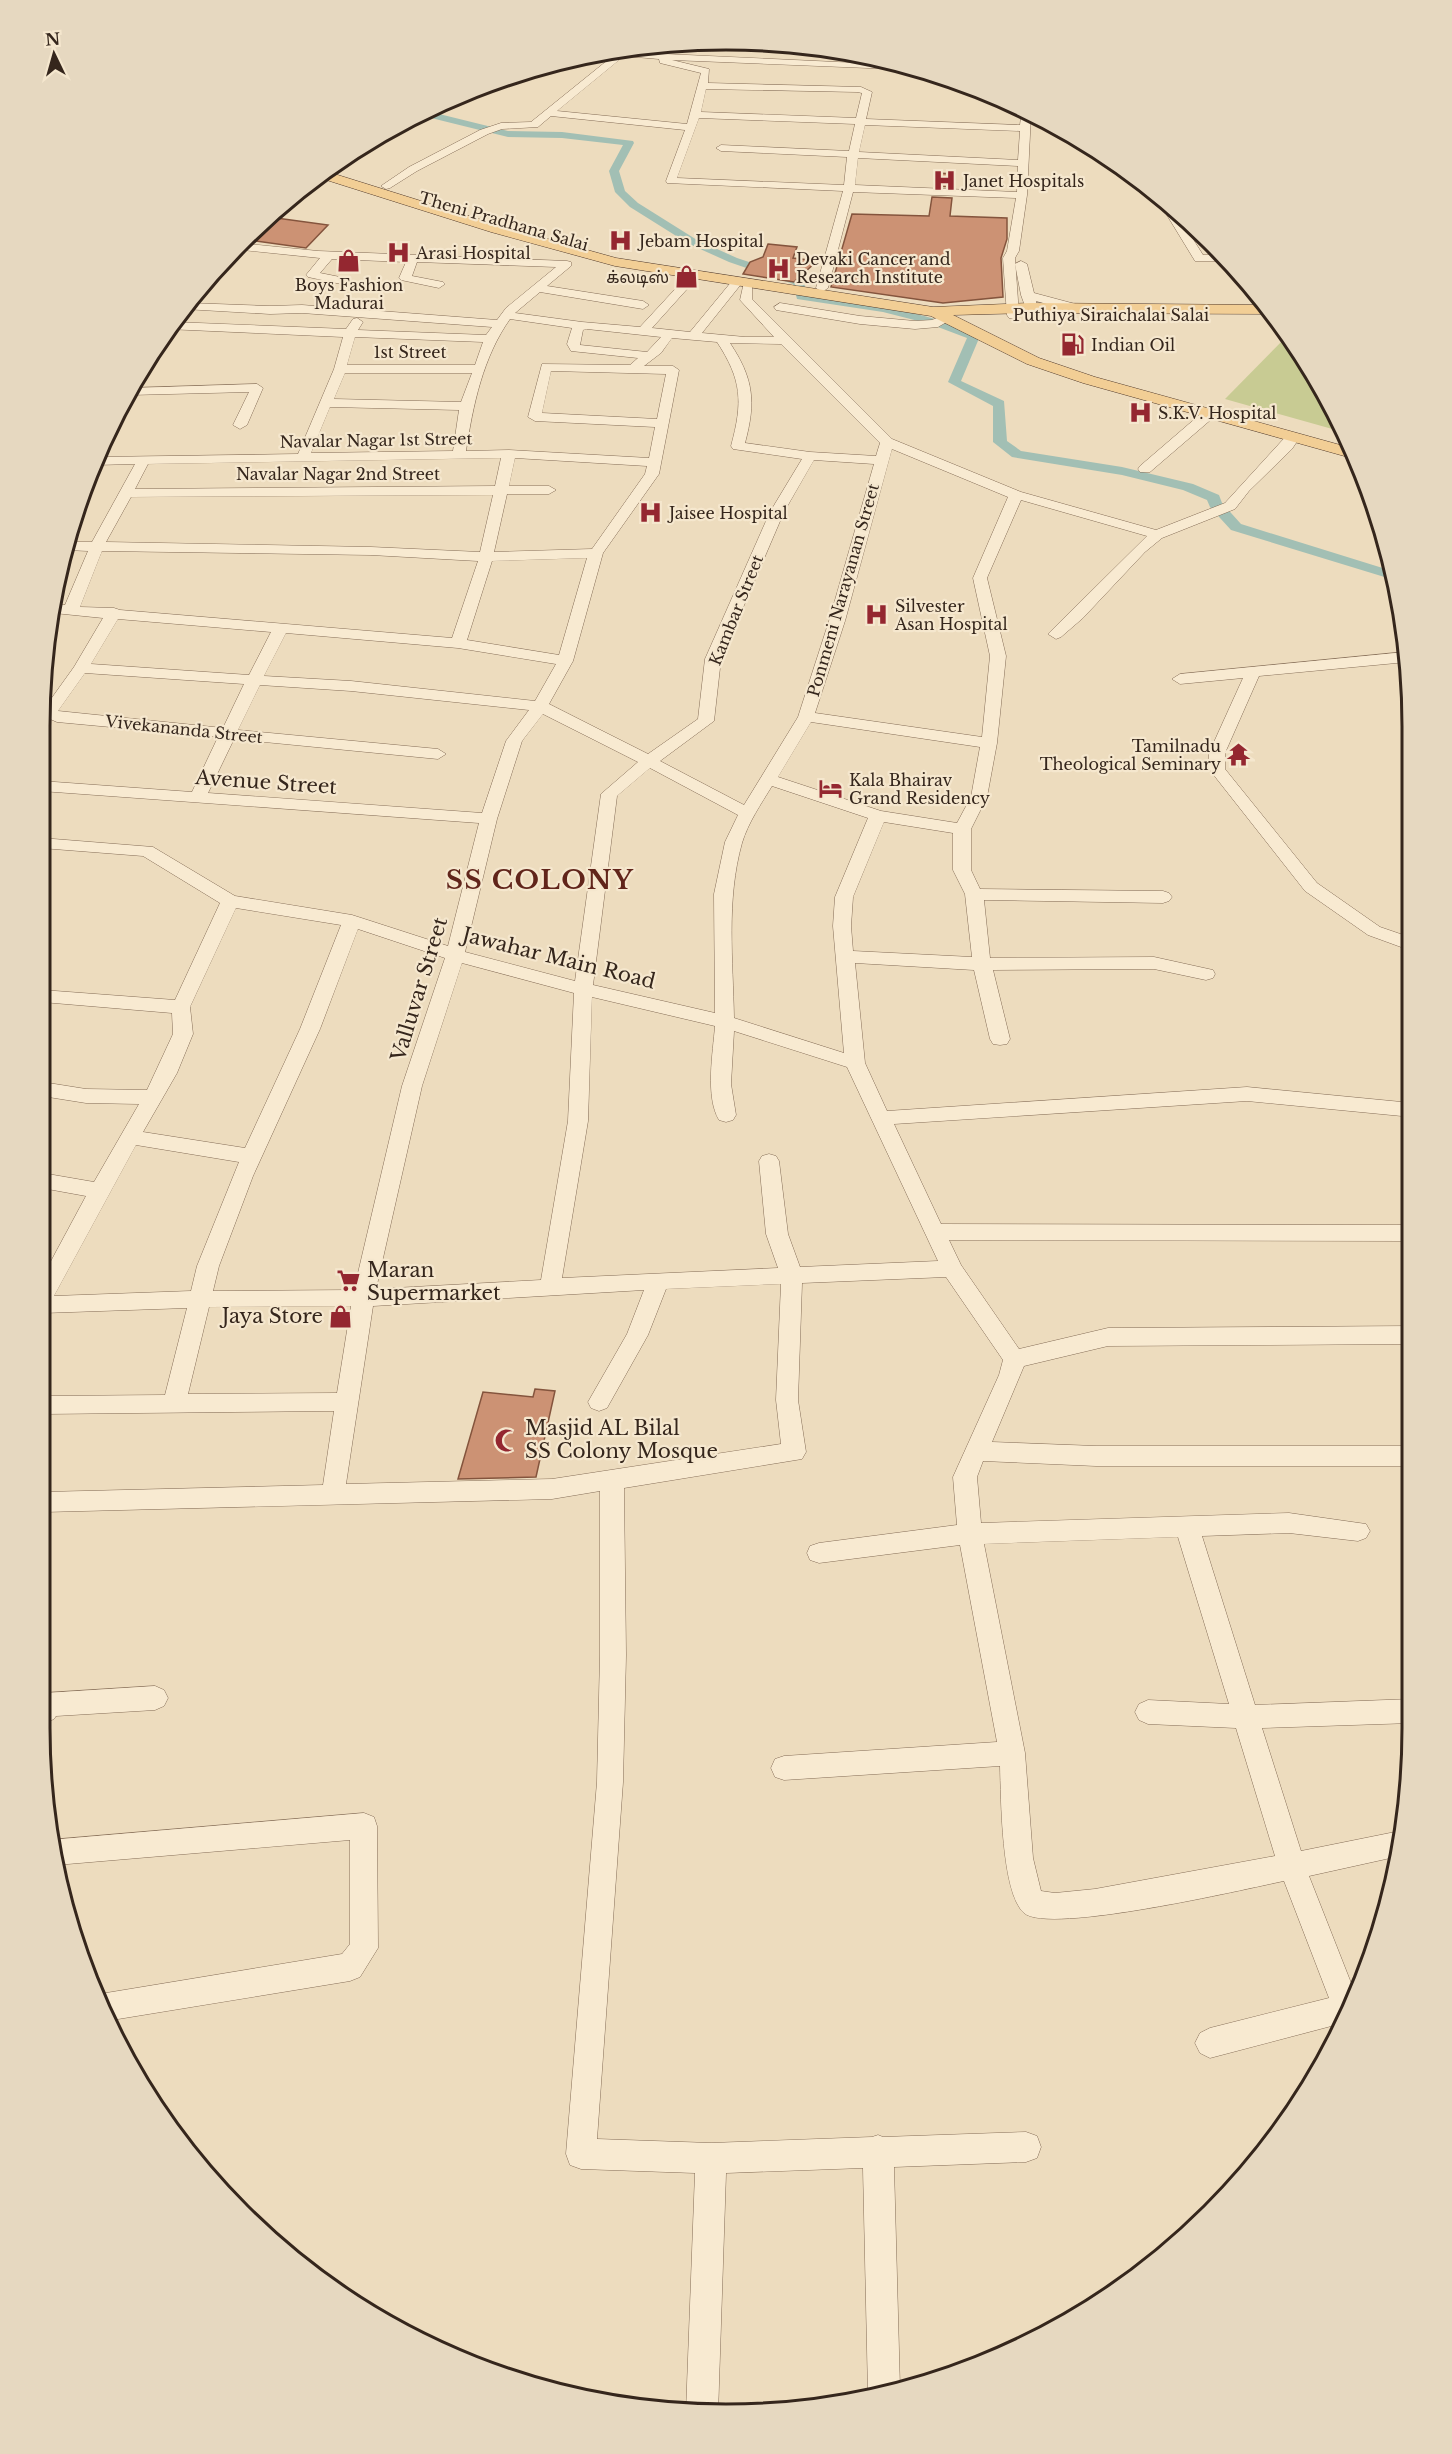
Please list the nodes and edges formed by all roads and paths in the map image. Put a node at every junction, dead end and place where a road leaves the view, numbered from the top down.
1 (638, 55) edge
2 (615, 59) edge
3 (662, 62) junction
4 (878, 67) edge
5 (704, 86) junction
6 (547, 113) junction
7 (695, 115) junction
8 (1026, 119) edge
9 (860, 122) junction
10 (690, 127) junction
11 (1025, 128) junction
12 (721, 148) dead end
13 (853, 155) junction
14 (1023, 163) junction
15 (341, 170) edge
16 (331, 177) edge
17 (386, 186) junction
18 (849, 188) junction
19 (1022, 195) junction
20 (1175, 220) edge
21 (249, 247) edge
22 (1013, 251) junction
23 (586, 255) junction
24 (328, 256) junction
25 (413, 258) junction
26 (1214, 258) edge
27 (567, 264) junction
28 (693, 276) junction
29 (341, 280) dead end
30 (439, 284) dead end
31 (742, 284) junction
32 (537, 288) junction
33 (805, 288) junction
34 (643, 305) dead end
35 (1030, 305) junction
36 (195, 306) edge
37 (780, 307) dead end
38 (1260, 310) edge
39 (996, 311) junction
40 (363, 314) junction
41 (1263, 315) edge
42 (504, 319) junction
43 (939, 319) junction
44 (180, 326) edge
45 (581, 326) junction
46 (644, 330) junction
47 (350, 333) junction
48 (669, 334) junction
49 (693, 336) junction
50 (491, 339) junction
51 (721, 339) junction
52 (783, 340) junction
53 (649, 355) junction
54 (1069, 360) junction
55 (633, 368) junction
56 (1053, 368) junction
57 (340, 369) junction
58 (480, 369) junction
59 (138, 392) edge
60 (1184, 400) junction
61 (325, 403) junction
62 (466, 406) junction
63 (1209, 414) junction
64 (662, 423) junction
65 (240, 425) dead end
66 (1337, 435) edge
67 (1293, 437) junction
68 (887, 442) junction
69 (1344, 451) edge
70 (509, 454) junction
71 (459, 455) junction
72 (810, 456) junction
73 (303, 457) junction
74 (144, 460) junction
75 (880, 460) junction
76 (104, 461) edge
77 (654, 462) junction
78 (1145, 469) dead end
79 (549, 490) dead end
80 (503, 491) junction
81 (126, 493) junction
82 (1016, 495) junction
83 (1157, 535) junction
84 (74, 546) edge
85 (97, 546) junction
86 (597, 553) junction
87 (486, 557) junction
88 (60, 609) edge
89 (71, 610) junction
90 (114, 612) junction
91 (282, 628) junction
92 (1056, 634) dead end
93 (458, 643) junction
94 (1399, 658) edge
95 (565, 661) junction
96 (81, 668) junction
97 (1253, 672) junction
98 (255, 678) junction
99 (1180, 679) dead end
100 (540, 706) junction
101 (50, 711) edge
102 (50, 714) edge
103 (806, 717) junction
104 (228, 734) junction
105 (989, 743) junction
106 (438, 754) dead end
107 (649, 761) junction
108 (768, 779) junction
109 (50, 787) edge
110 (197, 798) junction
111 (747, 813) junction
112 (878, 816) junction
113 (489, 819) junction
114 (962, 830) junction
115 (50, 844) edge
116 (974, 894) junction
117 (1163, 897) dead end
118 (230, 901) junction
119 (352, 921) junction
120 (1402, 941) edge
121 (455, 955) junction
122 (844, 956) junction
123 (982, 964) junction
124 (1206, 974) dead end
125 (583, 989) junction
126 (50, 997) edge
127 (181, 1006) junction
128 (725, 1022) junction
129 (1000, 1039) dead end
130 (855, 1064) junction
131 (50, 1090) edge
132 (154, 1097) junction
133 (1402, 1109) edge
134 (726, 1115) dead end
135 (881, 1118) junction
136 (132, 1137) junction
137 (254, 1157) junction
138 (769, 1161) dead end
139 (50, 1182) edge
140 (99, 1191) junction
141 (934, 1232) junction
142 (1402, 1233) edge
143 (952, 1269) junction
144 (792, 1276) junction
145 (658, 1281) junction
146 (50, 1283) edge
147 (550, 1287) junction
148 (363, 1298) junction
149 (198, 1301) junction
150 (50, 1305) edge
151 (1402, 1335) edge
152 (1014, 1359) junction
153 (347, 1402) junction
154 (599, 1402) dead end
155 (50, 1405) edge
156 (174, 1405) junction
157 (976, 1451) junction
158 (1402, 1456) edge
159 (612, 1480) junction
160 (333, 1495) junction
161 (50, 1502) edge
162 (1187, 1528) junction
163 (1358, 1530) dead end
164 (970, 1534) junction
165 (819, 1553) dead end
166 (154, 1698) dead end
167 (50, 1706) edge
168 (1402, 1711) edge
169 (1148, 1712) dead end
170 (1246, 1717) junction
171 (1012, 1753) junction
172 (784, 1768) dead end
173 (1393, 1844) edge
174 (61, 1851) edge
175 (1292, 1866) junction
176 (1344, 2001) edge
177 (110, 2006) edge
178 (1341, 2010) edge
179 (1209, 2043) dead end
180 (1026, 2147) dead end
181 (878, 2150) junction
182 (711, 2158) junction
183 (884, 2385) edge
184 (702, 2403) edge

1 - 3 street
2 - 6 street
3 - 4 street
3 - 5 street
5 - 7 street
5 - 9 street
6 - 10 street
6 - 17 street
7 - 9 street
7 - 10 street
8 - 11 street
9 - 11 street
9 - 13 street
10 - 18 street
11 - 14 street
12 - 13 street
13 - 14 street
13 - 18 street
14 - 19 street
15 - 17 main road, Theni Pradhana Salai
16 - 23 main road, Theni Pradhana Salai
17 - 33 main road, Theni Pradhana Salai
18 - 19 street
18 - 33 street
19 - 22 street
20 - 26 street
21 - 24 street
22 - 35 street
22 - 39 street
23 - 27 street
23 - 28 main road, Theni Pradhana Salai
24 - 25 street
24 - 29 street
25 - 27 street
25 - 30 street
27 - 32 street
28 - 31 main road, Theni Pradhana Salai
28 - 46 street
31 - 33 main road, Theni Pradhana Salai
31 - 49 street
31 - 52 street
32 - 34 street
32 - 42 street
33 - 39 main road, Theni Pradhana Salai
33 - 43 main road, Theni Pradhana Salai
35 - 38 main road, Puthiya Siraichalai Salai
35 - 39 main road, Puthiya Siraichalai Salai
35 - 41 main road, Puthiya Siraichalai Salai
36 - 40 street
37 - 43 street
39 - 43 main road, Puthiya Siraichalai Salai
39 - 54 main road
40 - 42 street
40 - 47 street
42 - 45 street
42 - 50 street
43 - 56 main road
44 - 47 street
45 - 46 street
45 - 53 street
46 - 48 street
47 - 50 street
47 - 57 street
48 - 49 street
48 - 53 street
49 - 51 street
50 - 58 street
51 - 52 street
51 - 72 street
52 - 68 street
53 - 55 street
54 - 56 main road
54 - 60 main road
55 - 64 street, Valluvar Street
55 - 64 street
56 - 60 main road
57 - 58 street, 1st Street
57 - 61 street
58 - 62 street
59 - 65 street
60 - 63 main road
60 - 66 main road
61 - 62 street
61 - 73 street
62 - 71 street
63 - 67 main road
63 - 78 street
64 - 77 street, Valluvar Street
67 - 69 main road
67 - 83 street
68 - 75 street, Ponmeni Narayanan Street
68 - 82 street
70 - 71 street, Navalar Nagar 1st Street
70 - 77 street, Navalar Nagar 1st Street
70 - 80 street
71 - 73 street, Navalar Nagar 1st Street
72 - 75 street
72 - 107 street, Kambar Street
73 - 74 street, Navalar Nagar 1st Street
74 - 76 street, Navalar Nagar 1st Street
74 - 81 street
75 - 103 street, Ponmeni Narayanan Street
77 - 86 street, Valluvar Street
79 - 80 street, Navalar Nagar 2nd Street
80 - 81 street, Navalar Nagar 2nd Street
80 - 87 street
81 - 85 street
82 - 83 street
82 - 105 street
83 - 92 street
84 - 85 street
85 - 87 street
85 - 89 street
86 - 87 street
86 - 95 street, Valluvar Street
87 - 93 street
88 - 89 street
89 - 90 street
90 - 91 street
90 - 96 street, Vivekananda Street
91 - 93 street
91 - 98 street
93 - 95 street
94 - 97 street
95 - 100 street, Valluvar Street
96 - 98 street
96 - 101 street, Vivekananda Street
97 - 99 street
97 - 120 street
98 - 100 street
98 - 104 street
100 - 107 street
100 - 113 street, Valluvar Street
102 - 104 street, Vivekananda Street
103 - 105 street
103 - 108 street, Ponmeni Narayanan Street
104 - 106 street, Vivekananda Street
104 - 110 street
105 - 114 street
107 - 111 street
107 - 125 street, Kambar Street
108 - 111 street, Ponmeni Narayanan Street
108 - 112 street
109 - 110 street, Avenue Street
110 - 113 street, Avenue Street
111 - 128 street, Ponmeni Narayanan Street
112 - 114 street
112 - 122 street
113 - 121 street, Valluvar Street
114 - 116 street
115 - 118 street, Jawahar Main Road
116 - 117 street
116 - 123 street
118 - 119 street, Jawahar Main Road
118 - 127 street
119 - 121 street, Jawahar Main Road
119 - 137 street
121 - 125 street, Jawahar Main Road
121 - 148 street, Valluvar Street
122 - 123 street
122 - 130 street
123 - 124 street
123 - 129 street
125 - 128 street, Jawahar Main Road
125 - 147 street, Kambar Street
126 - 127 street
127 - 132 street
128 - 130 street, Jawahar Main Road
128 - 134 street, Ponmeni Narayanan Street
130 - 135 street
131 - 132 street
132 - 136 street
133 - 135 street
135 - 141 street
136 - 137 street
136 - 140 street
137 - 149 street
138 - 144 street
139 - 140 street
140 - 146 street
141 - 142 street
141 - 143 street
143 - 144 street
143 - 152 street
144 - 145 street
144 - 159 street
145 - 147 street
145 - 154 street
147 - 148 street
148 - 149 street
148 - 153 street, Valluvar Street
149 - 150 street
149 - 156 street
151 - 152 street
152 - 157 street
153 - 156 street
153 - 160 street, Valluvar Street
155 - 156 street
157 - 158 street
157 - 164 street
159 - 160 street
159 - 182 street
160 - 161 street
162 - 163 street
162 - 164 street
162 - 170 street
164 - 165 street
164 - 171 street
166 - 167 street
168 - 170 street
169 - 170 street
170 - 175 street
171 - 172 street
171 - 175 street
173 - 175 street
174 - 177 street
175 - 176 street
178 - 179 street
180 - 181 street
181 - 182 street
181 - 183 street
182 - 184 street

